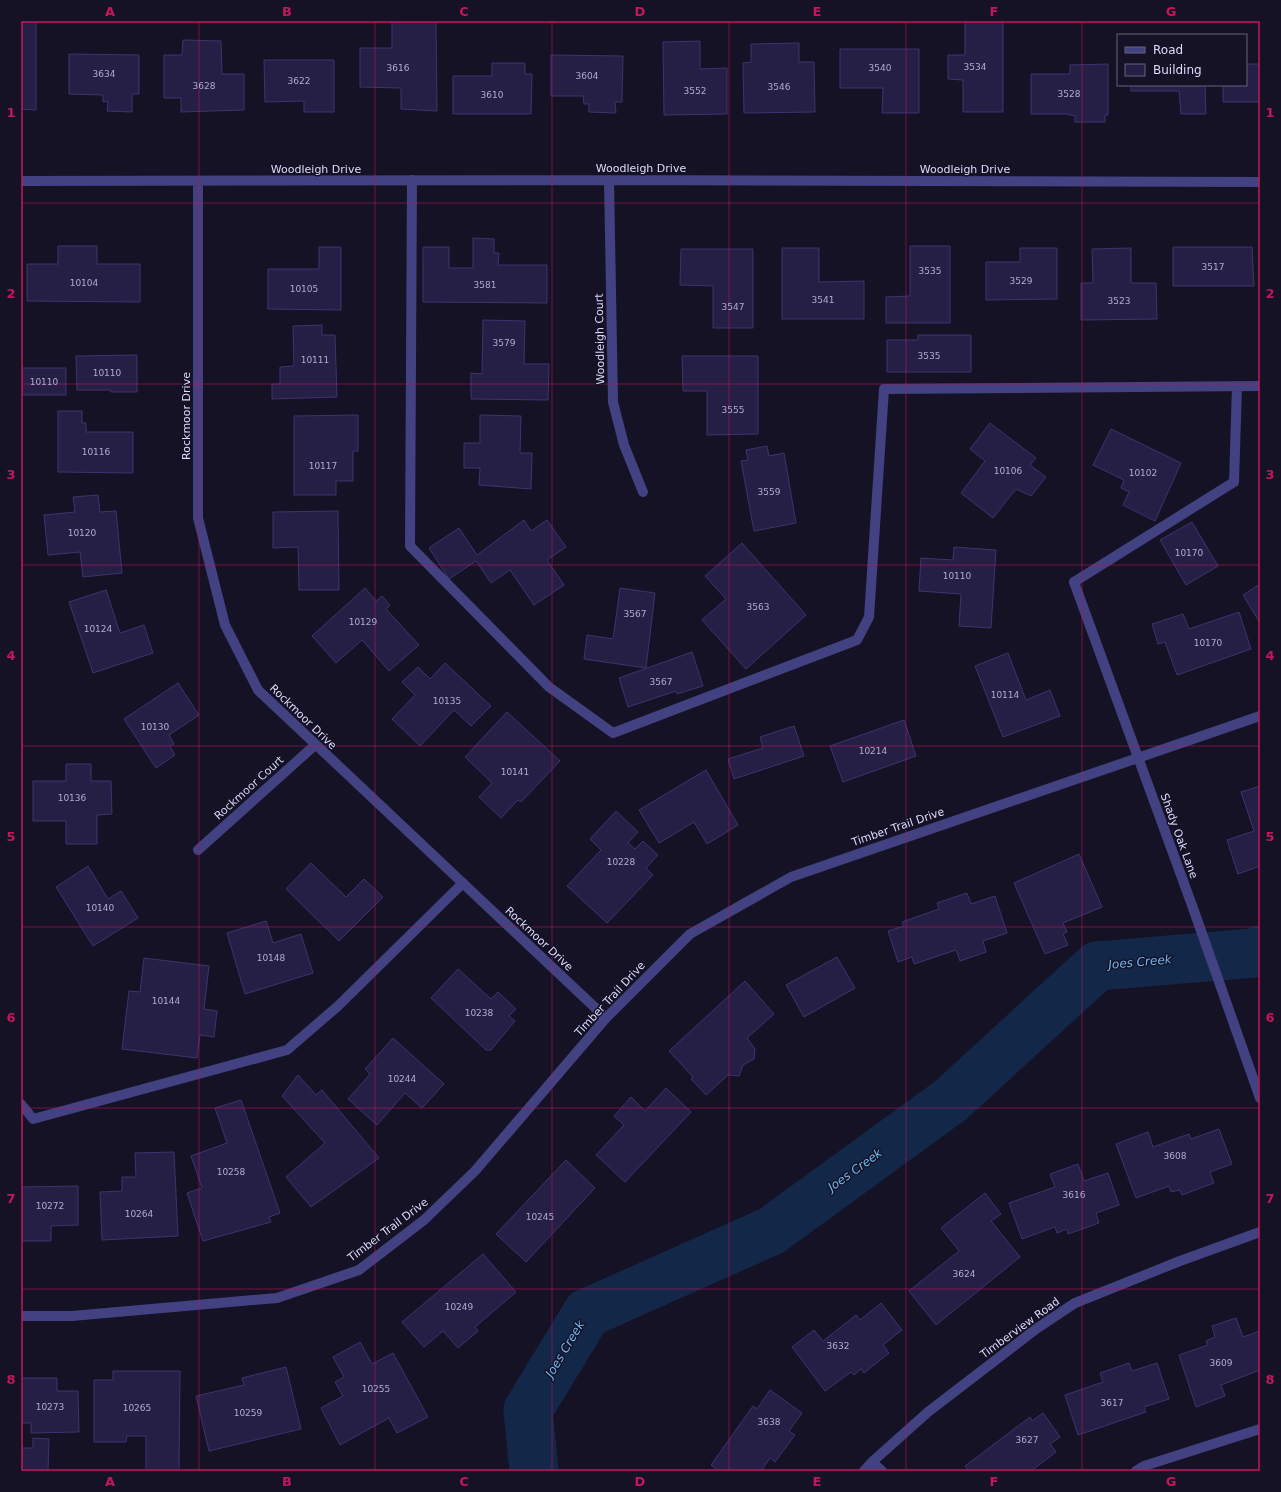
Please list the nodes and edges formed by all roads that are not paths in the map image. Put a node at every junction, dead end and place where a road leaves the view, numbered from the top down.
1 (412, 180) junction
2 (609, 180) junction
3 (21, 181) edge
4 (198, 181) junction
5 (1260, 182) edge
6 (1236, 386) junction
7 (1260, 386) edge
8 (643, 492) dead end
9 (1260, 716) edge
10 (315, 745) junction
11 (1138, 758) junction
12 (198, 850) dead end
13 (463, 883) junction
14 (606, 1018) junction
15 (1260, 1098) edge
16 (21, 1104) edge
17 (1260, 1232) edge
18 (21, 1316) edge
19 (1260, 1429) edge
20 (872, 1462) junction
21 (864, 1471) edge
22 (882, 1471) edge
23 (1136, 1471) edge

1 - 2 street, Woodleigh Drive
1 - 4 street, Woodleigh Drive
1 - 6 street
2 - 5 street, Woodleigh Drive
2 - 8 street, Woodleigh Court
3 - 4 street, Woodleigh Drive
4 - 10 street, Rockmoor Drive
6 - 7 street
6 - 11 street, Shady Oak Lane
9 - 11 street, Timber Trail Drive
10 - 12 street, Rockmoor Court
10 - 13 street, Rockmoor Drive
11 - 14 street, Timber Trail Drive
11 - 15 street, Shady Oak Lane
13 - 14 street, Rockmoor Drive
13 - 16 street
14 - 18 street, Timber Trail Drive
17 - 20 street, Timberview Road
19 - 23 street
20 - 21 street, Timberview Road
20 - 22 street

